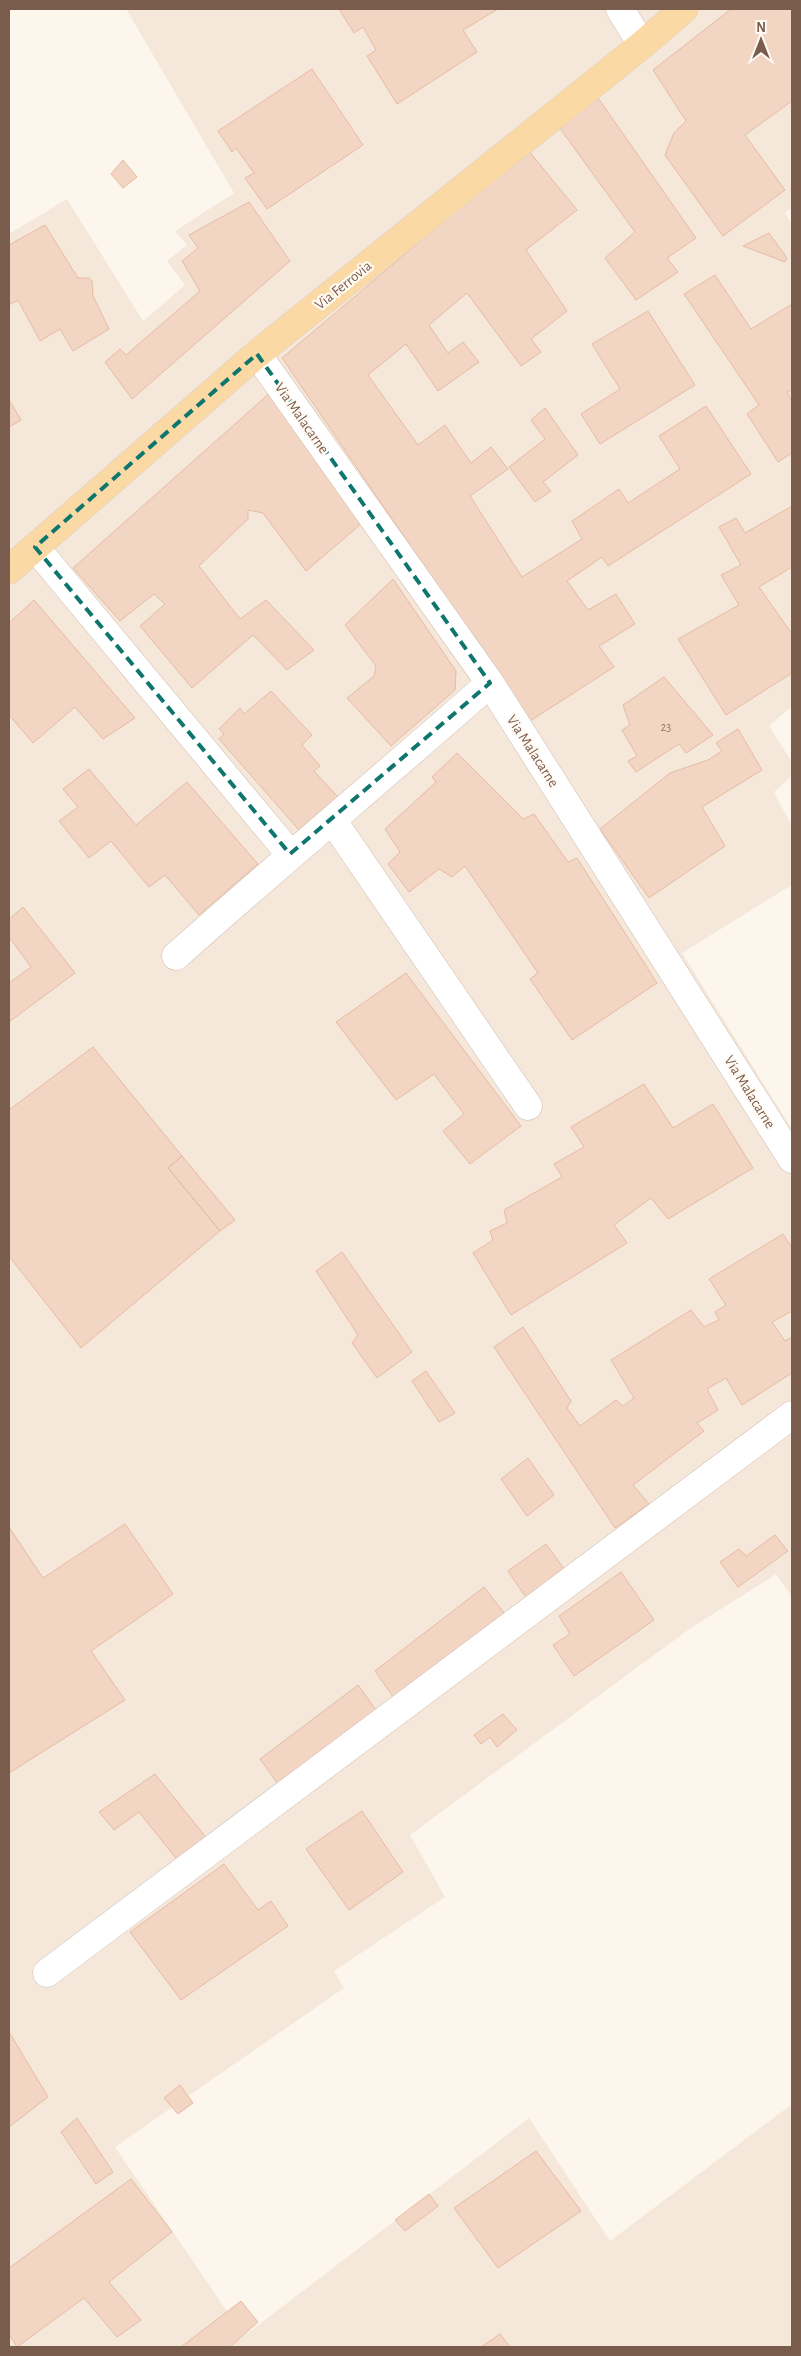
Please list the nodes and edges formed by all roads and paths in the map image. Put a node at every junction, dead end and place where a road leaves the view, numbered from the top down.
1 (620, 9) edge
2 (684, 9) edge
3 (642, 45) junction
4 (257, 354) junction
5 (35, 547) junction
6 (9, 570) edge
7 (490, 683) junction
8 (333, 821) junction
9 (290, 854) junction
10 (176, 956) dead end
11 (528, 1106) dead end
12 (792, 1159) edge
13 (792, 1415) edge
14 (48, 1973) dead end

1 - 3 street
2 - 3 main road, Via Ferrovia
3 - 4 main road, Via Ferrovia
4 - 5 main road, Via Ferrovia
4 - 7 street, Via Malacarne
5 - 6 main road, Via Ferrovia
5 - 9 street
7 - 8 street
7 - 12 street, Via Malacarne
8 - 9 street
8 - 11 street
9 - 10 street
13 - 14 street

